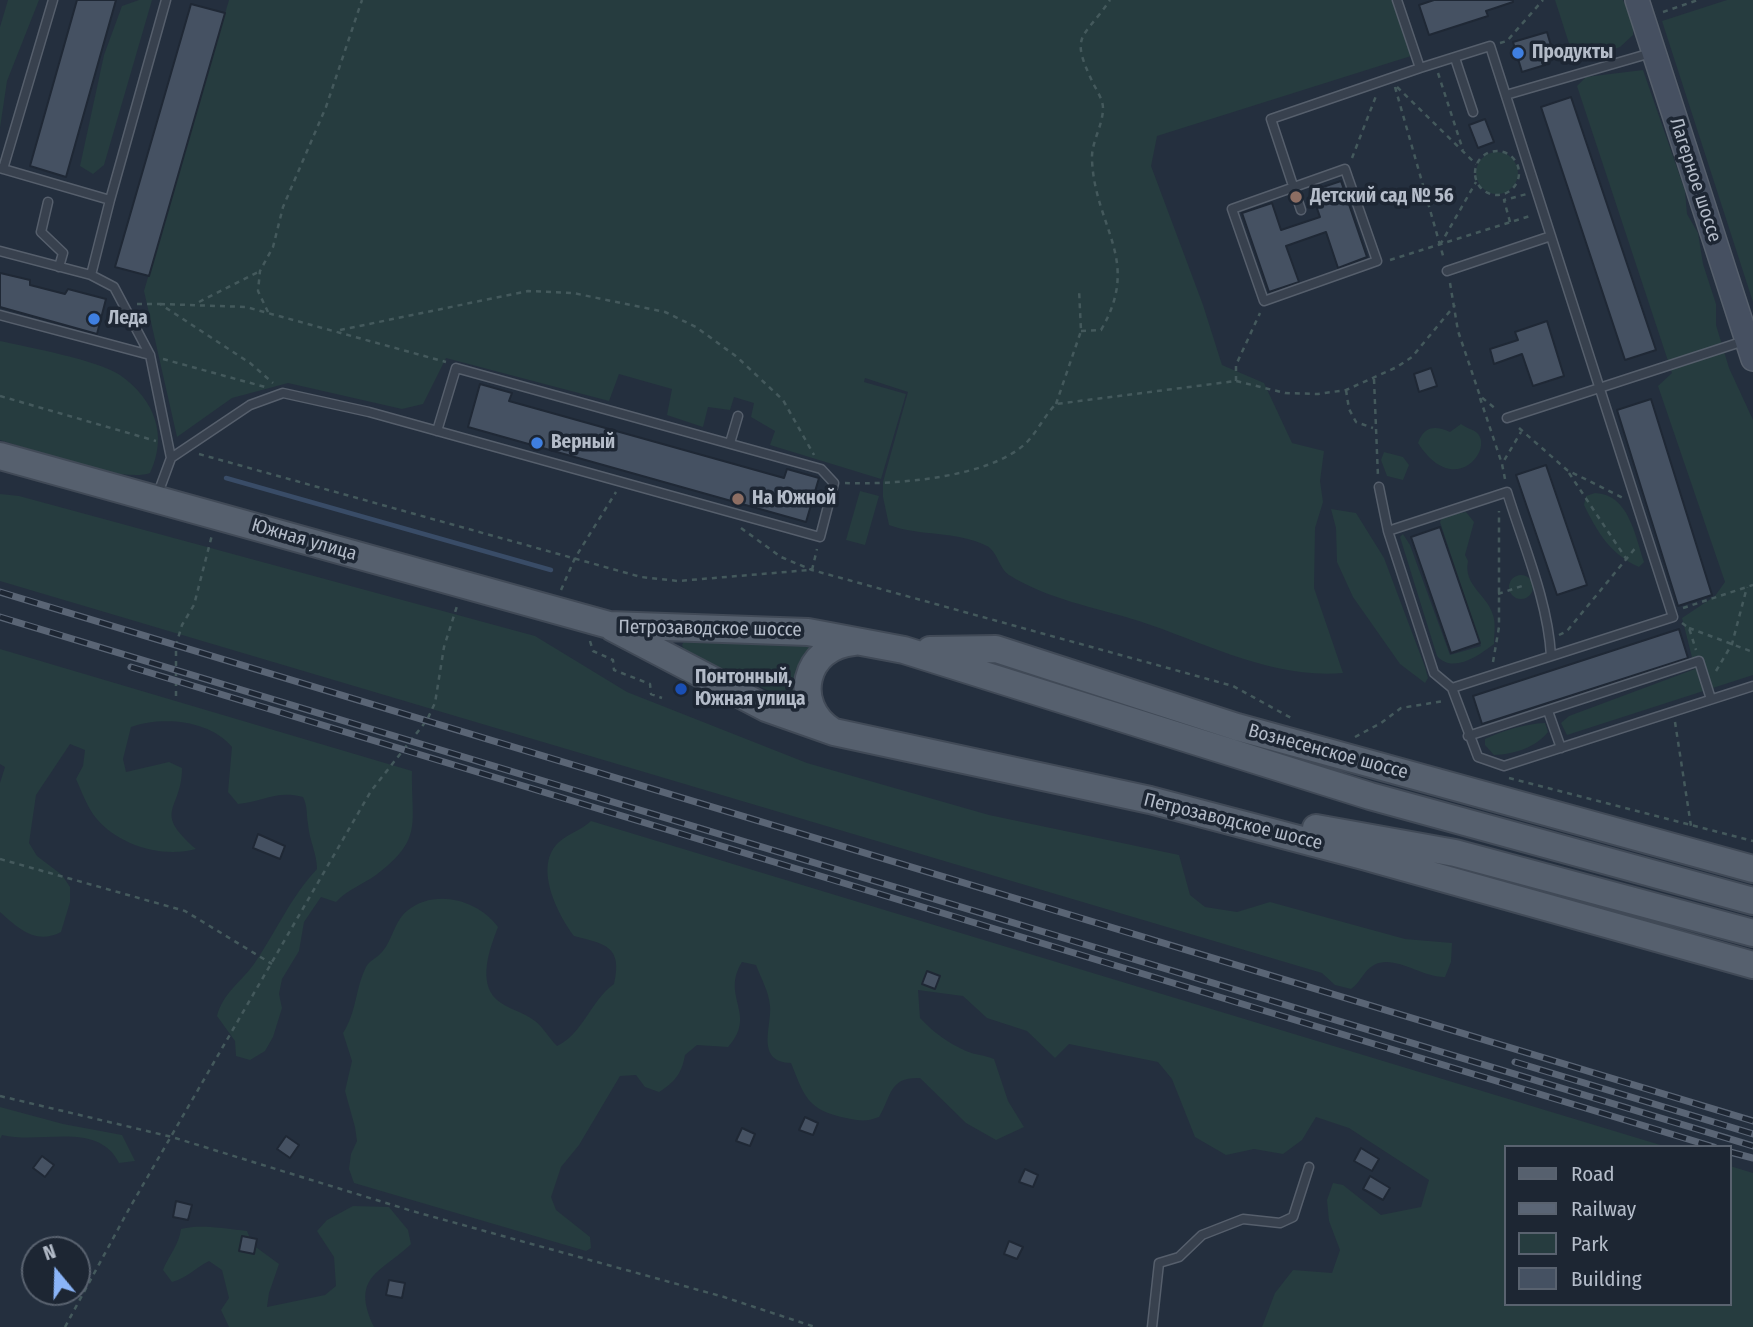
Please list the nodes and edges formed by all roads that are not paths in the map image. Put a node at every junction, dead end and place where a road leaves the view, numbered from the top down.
1 (53, 0) edge
2 (166, 0) edge
3 (1398, 0) edge
4 (1640, 9) edge
5 (1654, 52) junction
6 (1455, 58) junction
7 (1420, 68) junction
8 (1506, 95) junction
9 (1474, 112) dead end
10 (1, 169) edge
11 (1293, 188) junction
12 (110, 200) junction
13 (48, 202) dead end
14 (1301, 211) dead end
15 (1551, 236) junction
16 (0, 251) edge
17 (59, 267) junction
18 (1447, 271) road end
19 (91, 275) junction
20 (0, 315) edge
21 (1750, 350) edge
22 (150, 355) junction
23 (1600, 388) junction
24 (738, 416) dead end
25 (1507, 418) road end
26 (437, 431) junction
27 (730, 443) junction
28 (0, 456) edge
29 (171, 458) junction
30 (1379, 487) road end
31 (156, 499) junction
32 (1388, 531) junction
33 (599, 631) junction
34 (862, 642) junction
35 (904, 650) junction
36 (1551, 656) junction
37 (1753, 686) edge
38 (1452, 688) junction
39 (1711, 699) junction
40 (1548, 711) junction
41 (834, 732) junction
42 (1468, 736) junction
43 (1560, 748) junction
44 (1150, 800) junction
45 (1753, 869) edge
46 (1753, 901) edge
47 (1753, 933) edge
48 (1753, 965) edge
49 (1309, 1167) dead end
50 (1152, 1327) edge

1 - 10 lane
2 - 12 lane
3 - 7 lane
4 - 5 street, Лагерное шоссе
5 - 8 lane
5 - 21 street, Лагерное шоссе
6 - 7 lane
6 - 8 lane
6 - 9 lane
7 - 11 lane
8 - 15 lane
10 - 12 lane
11 - 11 lane
11 - 14 lane
12 - 19 lane
13 - 17 lane
15 - 18 lane
15 - 23 lane
16 - 17 lane
17 - 19 lane
19 - 22 lane
20 - 22 lane
21 - 23 lane
22 - 29 lane
23 - 25 lane
23 - 36 lane
24 - 27 lane
26 - 27 lane
26 - 27 lane
26 - 29 lane
28 - 31 main road, Южная улица
29 - 31 lane
30 - 32 lane
31 - 33 main road, Южная улица
32 - 36 lane
32 - 38 lane
33 - 34 main road, Петрозаводское шоссе
33 - 41 main road, Петрозаводское шоссе
34 - 35 main road, Петрозаводское шоссе
34 - 41 main road
35 - 45 main road, Вознесенское шоссе
35 - 46 main road, Петрозаводское шоссе
36 - 38 lane
37 - 39 lane
38 - 42 lane
39 - 40 lane
39 - 43 lane
40 - 42 lane
40 - 43 lane
41 - 44 main road, Петрозаводское шоссе
42 - 43 lane
44 - 47 main road
44 - 48 main road, Петрозаводское шоссе
49 - 50 lane

